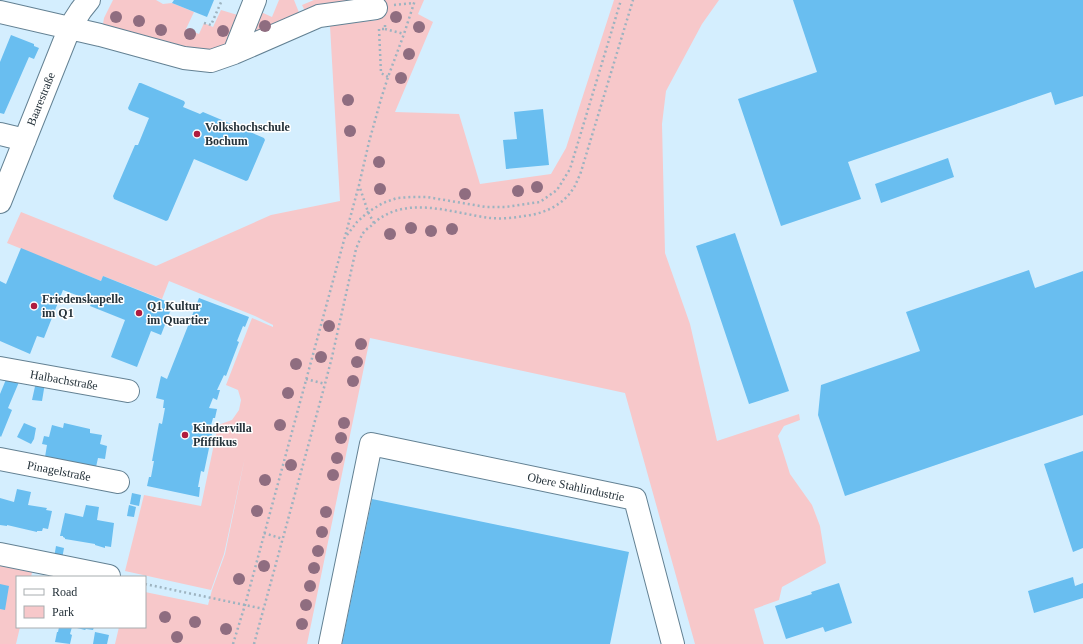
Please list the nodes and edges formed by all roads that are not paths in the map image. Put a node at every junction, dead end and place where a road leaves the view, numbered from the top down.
1 (88, 0) edge
2 (255, 0) edge
3 (0, 12) edge
4 (380, 14) road end
5 (70, 28) junction
6 (234, 54) junction
7 (0, 134) edge
8 (25, 140) junction
9 (0, 202) edge
10 (0, 368) edge
11 (128, 391) dead end
12 (0, 459) edge
13 (118, 482) dead end
14 (0, 554) edge
15 (108, 576) dead end
16 (330, 644) edge
17 (673, 644) edge

1 - 5 street, Baarestraße
2 - 6 street
3 - 5 street
4 - 6 street
5 - 6 street
5 - 8 street, Baarestraße
7 - 8 street
8 - 9 street, Baarestraße
10 - 11 street, Halbachstraße
12 - 13 street, Pinagelstraße
14 - 15 street
16 - 17 street, Obere Stahlindustrie

